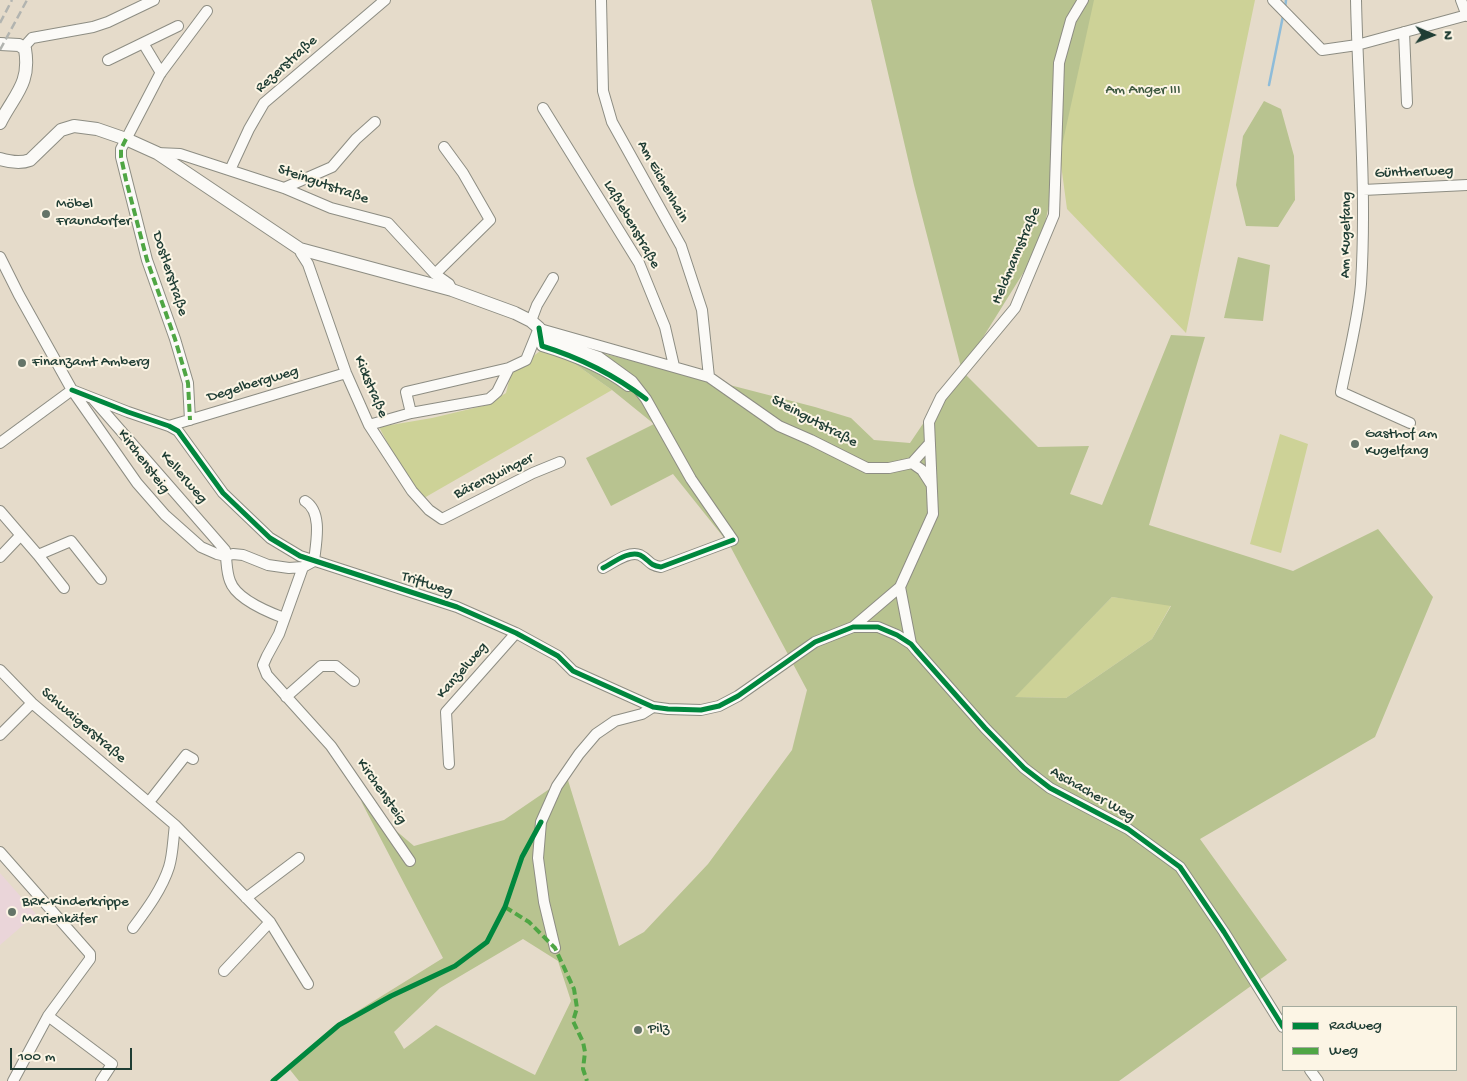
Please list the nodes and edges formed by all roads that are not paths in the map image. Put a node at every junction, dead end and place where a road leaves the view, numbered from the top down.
1 (154, 0) edge
2 (385, 0) edge
3 (601, 0) edge
4 (1083, 0) edge
5 (1356, 0) edge
6 (1461, 0) edge
7 (1276, 4) edge
8 (207, 11) dead end
9 (1467, 16) edge
10 (178, 26) dead end
11 (1404, 32) junction
12 (143, 43) junction
13 (0, 44) edge
14 (1357, 45) junction
15 (23, 48) junction
16 (108, 60) dead end
17 (161, 72) junction
18 (1407, 103) dead end
19 (543, 108) dead end
20 (375, 122) dead end
21 (0, 123) edge
22 (126, 139) junction
23 (444, 147) dead end
24 (157, 153) junction
25 (0, 159) edge
26 (230, 170) junction
27 (1467, 185) edge
28 (284, 188) junction
29 (1363, 190) junction
30 (300, 249) junction
31 (0, 257) edge
32 (3, 274) edge
33 (435, 274) junction
34 (553, 278) dead end
35 (452, 290) junction
36 (535, 325) junction
37 (674, 366) junction
38 (509, 368) junction
39 (346, 373) junction
40 (709, 377) junction
41 (72, 390) junction
42 (93, 399) junction
43 (411, 413) junction
44 (190, 420) junction
45 (1410, 423) dead end
46 (369, 425) junction
47 (168, 426) junction
48 (0, 443) edge
49 (930, 443) junction
50 (560, 462) dead end
51 (912, 463) junction
52 (932, 486) junction
53 (305, 501) dead end
54 (0, 511) edge
55 (442, 519) joint
56 (20, 536) junction
57 (38, 555) junction
58 (226, 556) junction
59 (0, 557) edge
60 (314, 560) junction
61 (303, 567) junction
62 (603, 568) dead end
63 (101, 579) dead end
64 (900, 586) junction
65 (64, 588) dead end
66 (284, 618) junction
67 (853, 626) junction
68 (516, 634) junction
69 (911, 644) junction
70 (800, 653) joint
71 (0, 670) edge
72 (354, 681) dead end
73 (286, 697) junction
74 (32, 703) junction
75 (652, 707) junction
76 (0, 735) edge
77 (193, 759) dead end
78 (450, 764) dead end
79 (149, 802) junction
80 (175, 824) junction
81 (0, 852) edge
82 (299, 858) dead end
83 (410, 861) dead end
84 (246, 898) junction
85 (270, 922) junction
86 (133, 928) dead end
87 (555, 948) dead end
88 (224, 971) dead end
89 (308, 984) dead end
90 (48, 1016) junction
91 (1282, 1024) edge
92 (13, 1081) edge
93 (101, 1081) edge

1 - 15 street
2 - 26 street, Rezerstraße
3 - 40 street, Am Eichenhain
4 - 49 street, Heldmannstraße
5 - 14 street, Am Kugelfang
6 - 9 street
7 - 14 street
8 - 17 street, Dostlerstraße
9 - 11 street
10 - 12 street
11 - 14 street
11 - 18 street
12 - 16 street
12 - 17 street
13 - 15 street
14 - 29 street, Am Kugelfang
15 - 21 street
17 - 22 street, Dostlerstraße
19 - 37 street, Laßlebenstraße
20 - 28 street
22 - 24 street, Steingutstraße
22 - 25 street, Steingutstraße
22 - 44 street, Dostlerstraße
23 - 33 street
24 - 26 street, Steingutstraße
24 - 30 street, Steingutstraße
26 - 28 street, Steingutstraße
27 - 29 street, Güntherweg
28 - 33 street, Steingutstraße
29 - 45 street, Am Kugelfang
30 - 35 street, Steingutstraße
30 - 39 street, Kickstraße
31 - 32 street, Kirchensteig
32 - 41 street, Kirchensteig
33 - 35 street, Steingutstraße
34 - 36 street
35 - 36 street, Steingutstraße
36 - 37 street, Steingutstraße
36 - 38 street
36 - 62 street, Steingutstraße
37 - 40 street, Steingutstraße
38 - 43 street
38 - 43 street
39 - 44 street, Degelbergweg
39 - 46 street, Kickstraße
40 - 51 street, Steingutstraße
41 - 42 street, Triftweg
41 - 48 street
41 - 58 street, Kirchensteig
42 - 47 street, Triftweg
42 - 58 street, Kellerweg
43 - 46 street
44 - 47 street, Degelbergweg
46 - 55 street, Kickstraße
47 - 60 street, Triftweg
49 - 51 street
49 - 52 street, Heldmannstraße
50 - 55 street, Bärenzwinger
51 - 52 street
52 - 64 street, Heldmannstraße
53 - 60 street
54 - 56 street
56 - 57 street
56 - 59 street
57 - 63 street
57 - 65 street
58 - 61 street, Kirchensteig
58 - 66 street
60 - 61 street
60 - 68 street, Triftweg
61 - 66 street, Kirchensteig
64 - 67 street
64 - 69 street
66 - 73 street, Kirchensteig
67 - 69 street, Aschacher Weg
67 - 70 street, Aschacher Weg
68 - 75 street, Triftweg
68 - 78 street, Kanzelweg
69 - 91 street, Aschacher Weg
70 - 75 street, Triftweg
71 - 74 street, Schwaigerstraße
72 - 73 street
73 - 83 street, Kirchensteig
74 - 76 street
74 - 79 street, Schwaigerstraße
75 - 87 street
77 - 79 street
79 - 80 street, Schwaigerstraße
80 - 84 street, Schwaigerstraße
80 - 86 street
81 - 90 street
82 - 84 street
84 - 85 street, Schwaigerstraße
85 - 88 street
85 - 89 street, Schwaigerstraße
90 - 92 street
90 - 93 street

